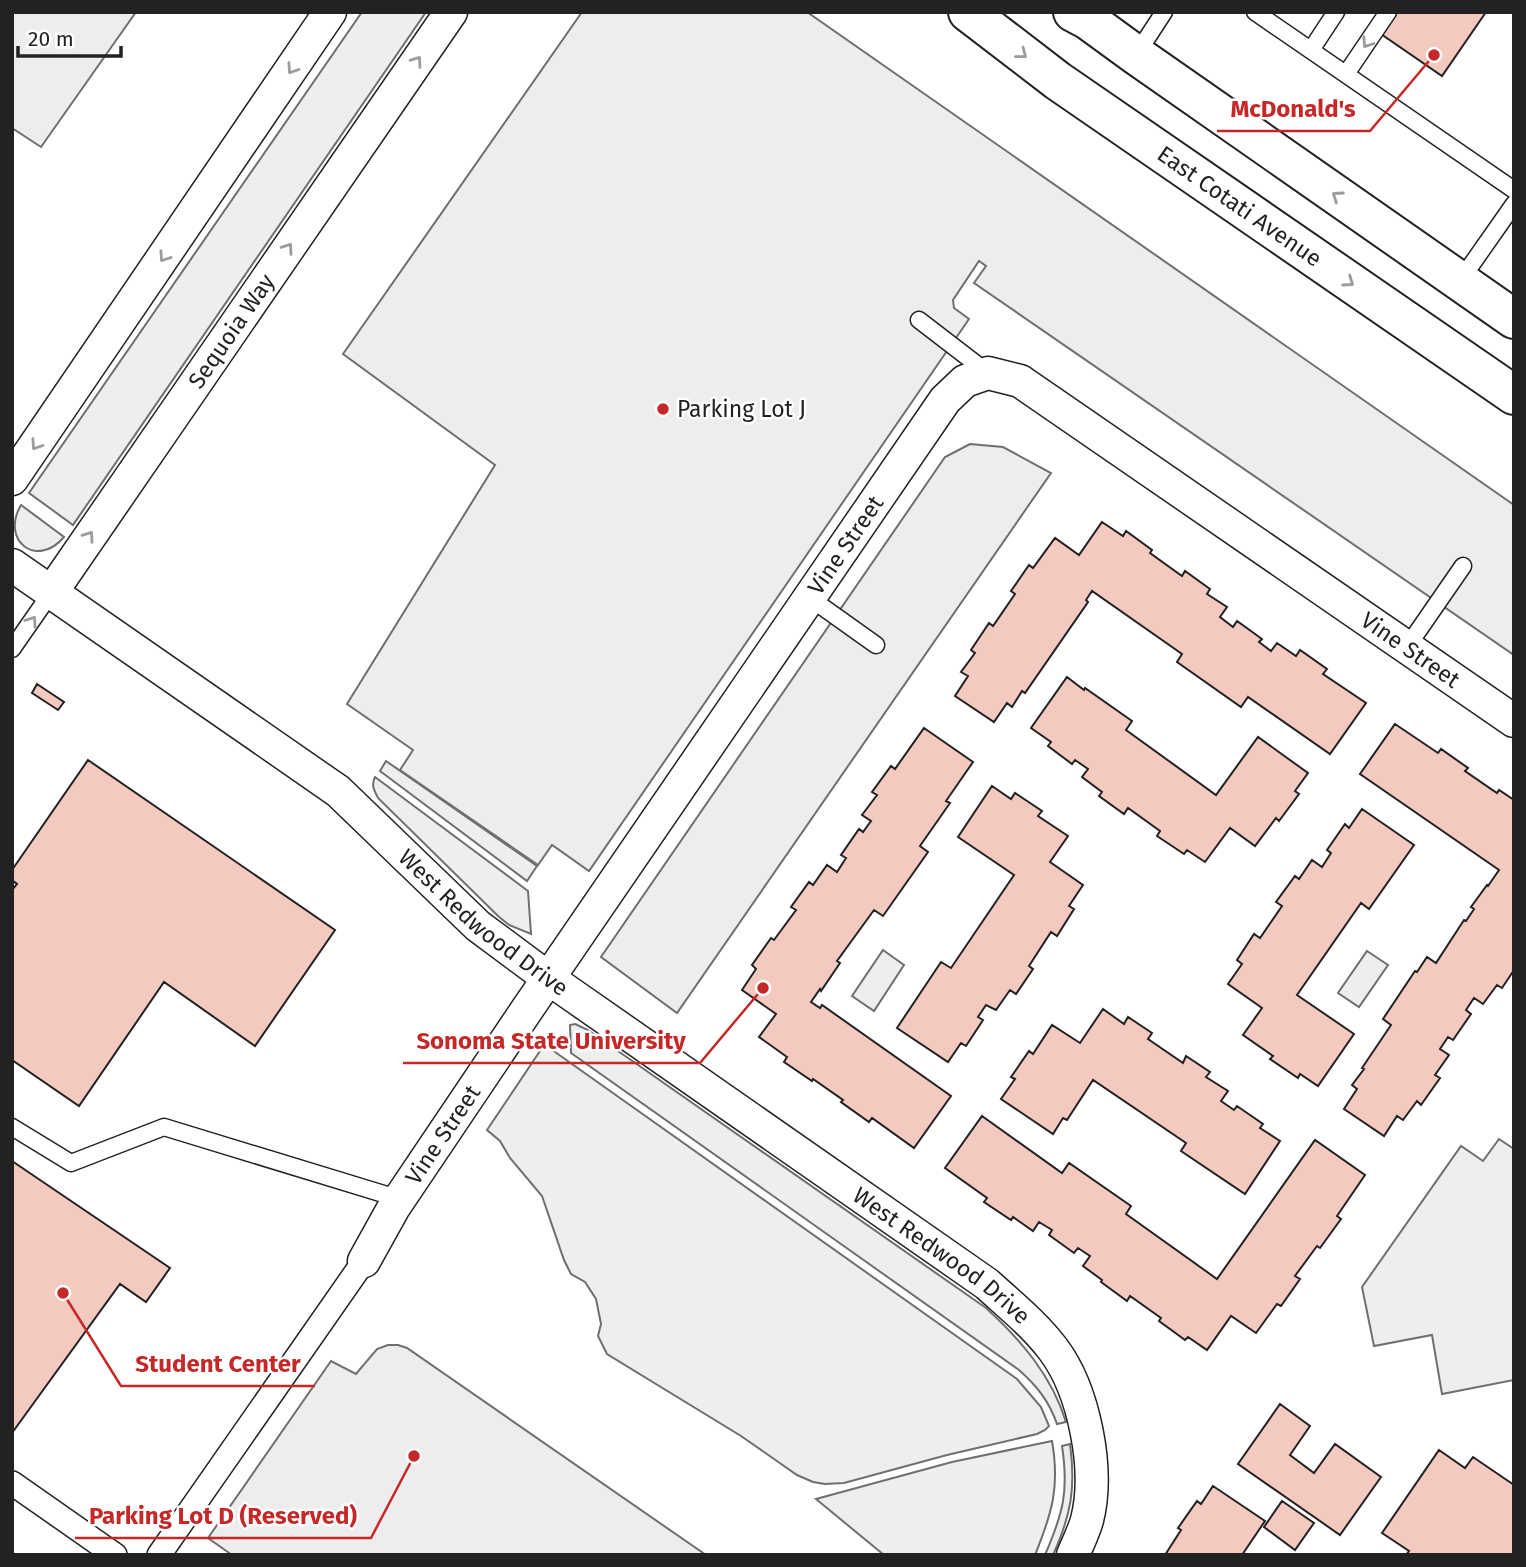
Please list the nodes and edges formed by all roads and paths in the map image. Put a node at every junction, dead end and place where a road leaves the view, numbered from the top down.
1 (330, 12) edge
2 (451, 12) edge
3 (968, 12) edge
4 (1164, 12) edge
5 (1255, 12) edge
6 (1336, 12) edge
7 (1388, 12) edge
8 (1084, 15) edge
9 (1311, 50) junction
10 (1136, 55) junction
11 (1346, 75) junction
12 (1514, 190) edge
13 (1514, 204) edge
14 (1460, 281) junction
15 (1514, 319) edge
16 (919, 320) dead end
17 (988, 373) junction
18 (1514, 395) edge
19 (12, 479) edge
20 (12, 565) edge
21 (1463, 566) dead end
22 (51, 593) junction
23 (810, 598) junction
24 (876, 645) dead end
25 (1407, 648) junction
26 (12, 649) edge
27 (1514, 722) edge
28 (548, 978) junction
29 (12, 1127) edge
30 (400, 1199) junction
31 (364, 1261) joint
32 (12, 1483) edge
33 (115, 1555) edge
34 (159, 1555) edge
35 (1073, 1555) edge

1 -> 19 street
22 -> 2 street, Sequoia Way
3 -> 18 main road, East Cotati Avenue
4 - 10 lane
5 - 9 lane
6 - 9 lane
7 -> 11 lane
8 - 10 main road
9 - 11 lane
14 -> 10 main road
11 - 12 lane
13 - 14 lane
14 - 15 main road
16 - 17 lane
17 - 23 street, Vine Street
17 - 25 street, Vine Street
20 - 22 street, West Redwood Drive
21 - 25 lane
26 -> 22 lane, Sequoia Way
22 - 28 street, West Redwood Drive
23 - 24 lane
23 - 28 street, Vine Street
25 - 27 street, Vine Street
28 - 30 street, Vine Street
28 - 35 street, West Redwood Drive
29 - 30 lane
30 - 31 street, Vine Street
31 - 34 street
32 - 33 street

